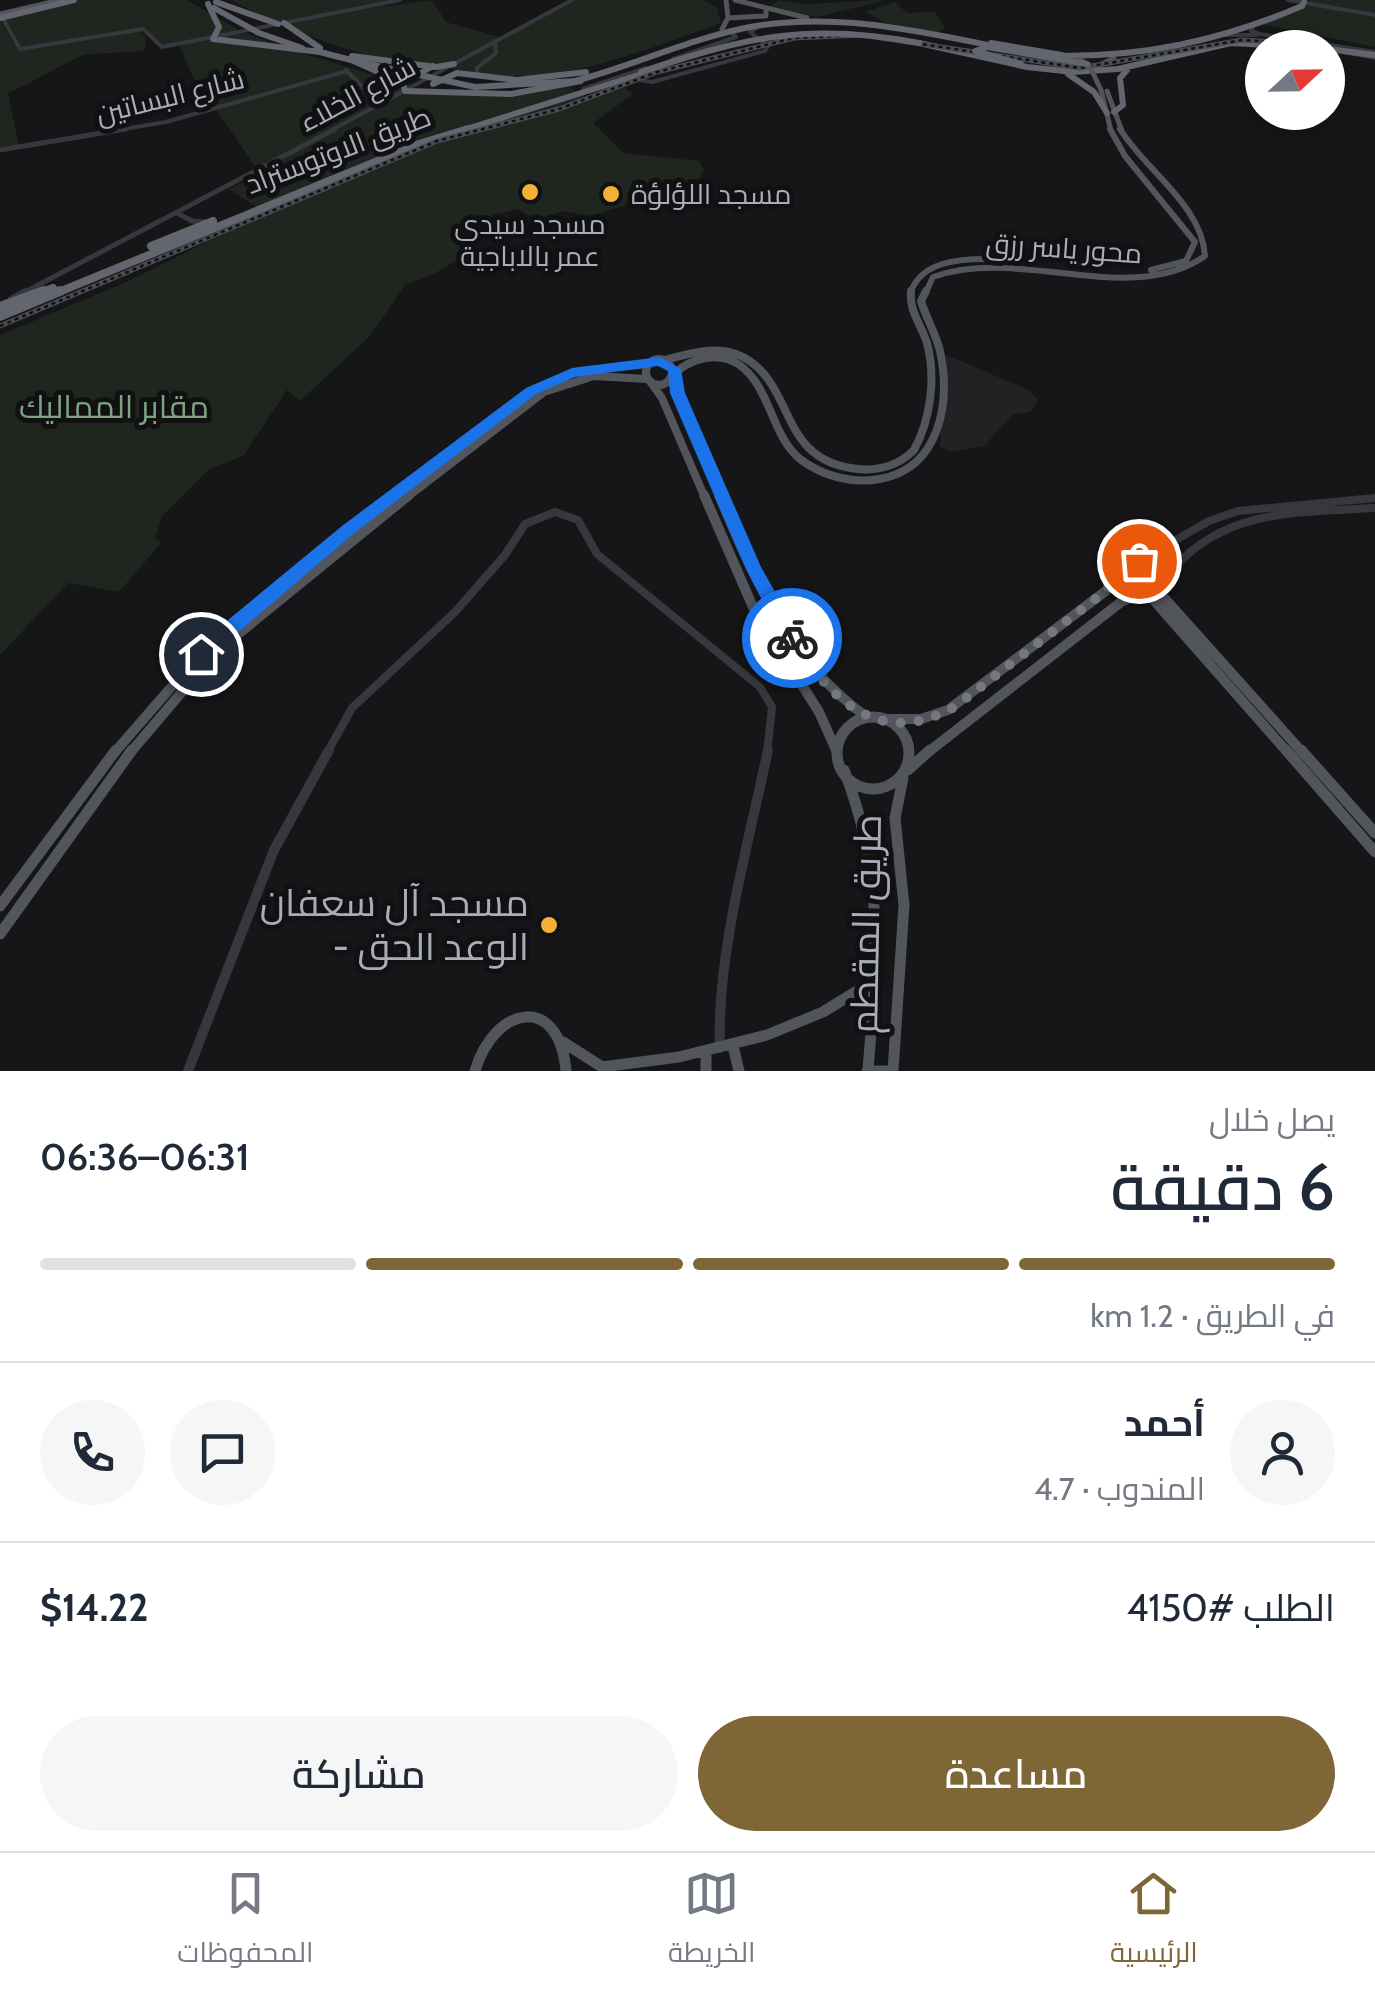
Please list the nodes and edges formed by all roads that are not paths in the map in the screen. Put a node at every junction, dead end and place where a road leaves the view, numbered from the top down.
1 (70, 0) edge
2 (400, 0) edge
3 (572, 0) edge
4 (726, 0) edge
5 (736, 0) edge
6 (1288, 0) edge
7 (209, 3) edge
8 (1302, 3) edge
9 (765, 10) junction
10 (1375, 15) edge
11 (1, 18) edge
12 (728, 18) junction
13 (807, 18) junction
14 (834, 19) junction
15 (867, 21) junction
16 (281, 23) junction
17 (772, 23) junction
18 (858, 25) junction
19 (1254, 25) junction
20 (889, 27) junction
21 (729, 30) junction
22 (1251, 30) edge
23 (1217, 33) junction
24 (1245, 35) edge
25 (210, 36) junction
26 (757, 40) junction
27 (495, 42) junction
28 (919, 44) junction
29 (1233, 44) junction
30 (1245, 45) edge
31 (1245, 45) edge
32 (1345, 49) edge
33 (320, 50) junction
34 (1345, 52) edge
35 (1375, 55) edge
36 (1063, 57) junction
37 (354, 58) junction
38 (1114, 58) junction
39 (454, 64) joint
40 (1088, 64) junction
41 (437, 68) junction
42 (1127, 70) junction
43 (1057, 71) junction
44 (643, 72) junction
45 (1068, 74) junction
46 (477, 75) junction
47 (588, 75) junction
48 (628, 79) junction
49 (1120, 82) junction
50 (404, 87) junction
51 (432, 89) junction
52 (1100, 91) junction
53 (373, 98) dead end
54 (525, 110) junction
55 (1110, 113) junction
56 (0, 150) edge
57 (1135, 171) junction
58 (1166, 182) junction
59 (1176, 200) junction
60 (1165, 204) junction
61 (177, 213) junction
62 (192, 229) junction
63 (174, 239) junction
64 (0, 312) edge
65 (660, 361) junction
66 (648, 364) junction
67 (617, 374) junction
68 (674, 374) junction
69 (648, 379) junction
70 (664, 403) junction
71 (1375, 498) edge
72 (1375, 508) edge
73 (1247, 509) junction
74 (1254, 519) junction
75 (1139, 561) junction
76 (1117, 576) junction
77 (1152, 591) junction
78 (873, 718) junction
79 (836, 750) junction
80 (844, 770) junction
81 (905, 774) junction
82 (1375, 833) edge
83 (1375, 852) edge
84 (0, 906) edge
85 (0, 934) edge
86 (875, 980) junction
87 (562, 1042) junction
88 (720, 1049) junction
89 (868, 1070) edge
90 (188, 1071) edge
91 (474, 1071) edge
92 (566, 1071) edge
93 (706, 1071) edge
94 (739, 1071) edge
95 (891, 1071) edge

1 - 11 highway
1 - 11 main road
2 - 16 street
3 - 27 street, شارع الخلاء
4 - 12 main road
5 - 9 main road
6 - 8 street
7 - 16 highway
7 - 25 highway
7 - 33 highway, bridge
8 - 10 street
8 - 19 highway
8 - 23 highway
9 - 12 main road
9 - 13 main road
11 - 25 street
12 - 21 main road
13 - 14 highway
13 - 21 highway
14 - 15 highway
14 - 18 highway
15 - 20 highway
15 - 23 highway
16 - 25 street
16 - 33 highway
17 - 18 highway
17 - 21 highway
17 - 26 street
18 - 20 highway
19 - 22 street
19 - 23 highway
20 - 36 highway
21 - 26 street
21 - 47 highway
21 - 54 street
23 - 24 street
23 - 38 highway
25 - 33 highway
26 - 48 street
27 - 39 street, شارع الخلاء
27 - 46 street
28 - 43 highway
28 - 44 highway, bridge
28 - 45 highway
29 - 30 highway
29 - 31 highway
29 - 42 highway
29 - 43 highway
32 - 35 street
33 - 37 highway
34 - 35 highway, bridge
36 - 38 highway
36 - 40 main road, bridge
37 - 41 highway
37 - 47 highway, bridge
37 - 50 highway
38 - 52 main road, bridge
39 - 41 highway
40 - 43 highway, bridge
40 - 52 main road, bridge
41 - 50 highway
42 - 45 highway
42 - 49 highway
44 - 48 highway, طريق الاوتوستراد
44 - 54 highway, طريق الاوتوستراد
45 - 52 highway
46 - 47 highway
46 - 51 highway
47 - 51 highway
48 - 62 highway, طريق الاوتوستراد
49 - 52 highway
49 - 55 highway
50 - 51 highway
50 - 61 street, شارع الخلاء
52 - 55 main road, محور ياسر رزق
52 - 55 highway
53 - 56 street, شارع البساتين
54 - 62 highway, طريق الاوتوستراد
55 - 57 main road, محور ياسر رزق
55 - 58 main road, محور ياسر رزق
57 - 58 main road
57 - 60 main road, محور ياسر رزق
58 - 59 main road, محور ياسر رزق
59 - 60 main road
59 - 68 main road, محور ياسر رزق
60 - 65 main road, محور ياسر رزق
61 - 62 street
61 - 64 street, شارع الخلاء
62 - 63 highway, طريق الاوتوستراد
63 - 64 highway, طريق الاوتوستراد
63 - 64 highway, طريق الاوتوستراد
65 - 66 main road
65 - 68 main road
66 - 69 main road
66 - 84 main road
67 - 69 main road
67 - 70 main road
67 - 85 main road
68 - 69 main road
68 - 78 main road
69 - 70 main road
70 - 79 main road
71 - 73 street
72 - 74 street
73 - 74 street
73 - 75 street
74 - 77 street
75 - 76 main road
75 - 77 main road
76 - 77 main road
76 - 78 main road
77 - 81 main road
77 - 82 main road
77 - 83 main road
78 - 79 main road
78 - 81 main road
79 - 80 main road
80 - 81 main road
80 - 86 main road, طريق المقطم
81 - 95 main road, طريق المقطم
86 - 88 main road
86 - 89 main road, طريق المقطم
87 - 88 main road
87 - 91 main road
87 - 92 main road
88 - 90 street
88 - 93 main road
88 - 94 main road
89 - 95 main road

